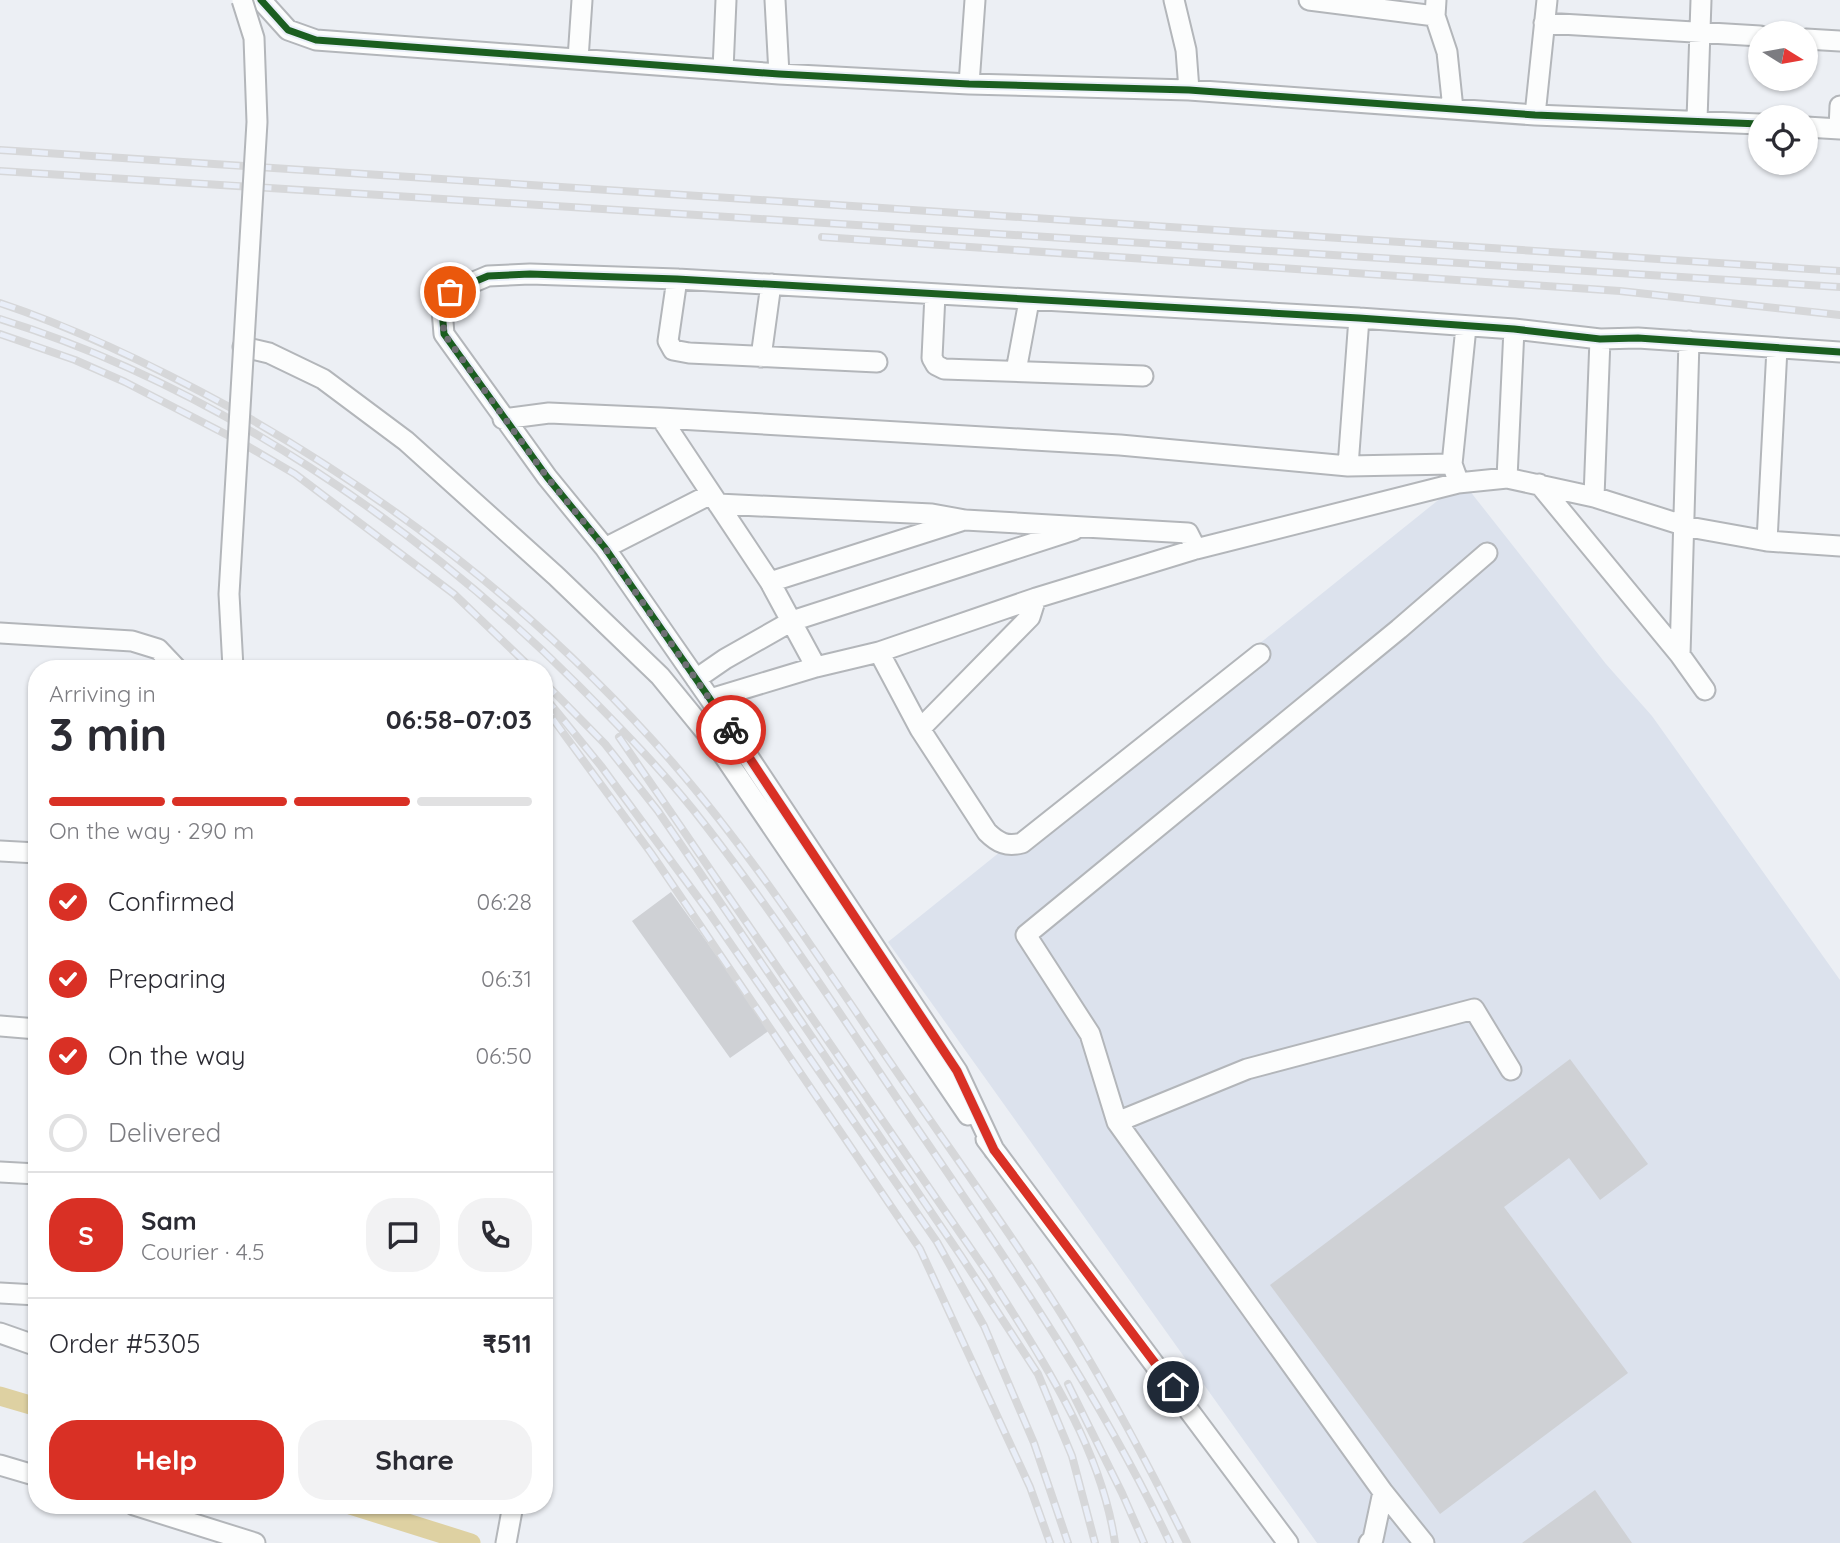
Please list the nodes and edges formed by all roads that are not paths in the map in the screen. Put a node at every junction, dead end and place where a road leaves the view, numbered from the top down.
1 (242, 0) edge
2 (261, 0) edge
3 (582, 0) edge
4 (726, 0) edge
5 (775, 0) edge
6 (975, 0) edge
7 (1174, 0) edge
8 (1309, 0) edge
9 (1547, 0) edge
10 (1701, 0) edge
11 (1435, 8) edge
12 (1544, 23) junction
13 (1700, 33) junction
14 (1748, 35) edge
15 (1818, 40) edge
16 (1840, 41) edge
17 (578, 59) junction
18 (723, 70) junction
19 (779, 74) junction
20 (968, 84) junction
21 (1189, 90) junction
22 (1840, 106) edge
23 (1453, 109) junction
24 (1535, 115) junction
25 (1697, 120) junction
26 (1748, 123) edge
27 (1818, 128) edge
28 (1840, 129) edge
29 (677, 279) junction
30 (771, 285) junction
31 (935, 295) junction
32 (1029, 301) junction
33 (1359, 318) junction
34 (1466, 327) junction
35 (1514, 329) junction
36 (1601, 339) junction
37 (1689, 341) junction
38 (243, 347) junction
39 (1777, 348) junction
40 (1840, 352) edge
41 (761, 357) junction
42 (877, 362) dead end
43 (1016, 371) junction
44 (1143, 376) dead end
45 (661, 418) junction
46 (503, 419) junction
47 (1348, 466) junction
48 (1455, 473) junction
49 (1507, 478) junction
50 (1539, 484) junction
51 (1594, 497) junction
52 (714, 499) junction
53 (965, 520) junction
54 (1683, 523) junction
55 (1085, 526) junction
56 (1766, 541) junction
57 (1840, 546) edge
58 (605, 548) junction
59 (1196, 549) junction
60 (1487, 553) dead end
61 (770, 582) junction
62 (1036, 598) junction
63 (792, 621) junction
64 (0, 633) edge
65 (879, 652) junction
66 (1260, 654) dead end
67 (1680, 655) junction
68 (168, 660) edge
69 (233, 660) edge
70 (816, 667) junction
71 (696, 679) junction
72 (1705, 690) dead end
73 (710, 699) junction
74 (920, 729) junction
75 (0, 851) edge
76 (28, 853) edge
77 (0, 1026) edge
78 (28, 1028) edge
79 (1511, 1070) dead end
80 (1117, 1122) junction
81 (994, 1150) junction
82 (0, 1172) edge
83 (28, 1174) edge
84 (0, 1293) edge
85 (28, 1295) edge
86 (0, 1333) edge
87 (28, 1343) edge
88 (0, 1465) edge
89 (28, 1473) edge
90 (1383, 1492) junction
91 (163, 1514) edge
92 (511, 1514) edge
93 (255, 1543) edge
94 (506, 1543) edge
95 (1288, 1543) edge
96 (1369, 1543) edge
97 (1424, 1543) edge

1 - 38 street, bridge
2 - 17 street
3 - 17 street
4 - 18 street
5 - 19 street
6 - 20 street
7 - 21 street
8 - 11 street
9 - 12 street
10 - 13 street
11 - 23 street
12 - 13 street
12 - 24 street
13 - 14 street
13 - 25 street
15 - 16 street
17 - 18 street
18 - 19 street
19 - 20 street
20 - 21 street
21 - 23 street
22 - 28 street
23 - 24 street
24 - 25 street
25 - 26 street
27 - 28 street
29 - 30 street
29 - 41 street
29 - 46 street
30 - 31 street
30 - 41 street
31 - 32 street
31 - 43 street
32 - 33 street
32 - 43 street
33 - 34 street
33 - 47 street
34 - 35 street
34 - 48 street
35 - 36 street
35 - 49 street
36 - 37 street
36 - 51 street
37 - 39 street
37 - 54 street
38 - 69 street, bridge
38 - 81 street
39 - 40 street
39 - 56 street
41 - 42 street
43 - 44 street
45 - 46 street
45 - 47 street
45 - 52 street
46 - 58 street
47 - 48 street
48 - 49 street
48 - 59 street
49 - 50 street
50 - 51 street
50 - 67 street
51 - 54 street
52 - 53 street
52 - 58 street
52 - 61 street
53 - 55 street
53 - 61 street
54 - 56 street
54 - 67 street
55 - 59 street
55 - 63 street
56 - 57 street
58 - 71 street
59 - 62 street
60 - 80 street
61 - 63 street
62 - 65 street
62 - 74 street
63 - 70 street
63 - 71 street
64 - 68 street
65 - 70 street
65 - 74 street
66 - 74 street
67 - 72 street
70 - 73 street
71 - 73 street
73 - 81 street
75 - 76 street
77 - 78 street
79 - 80 street
80 - 90 street
81 - 95 street
82 - 83 street
84 - 85 street
86 - 87 street
88 - 89 street
90 - 96 street
90 - 97 street
91 - 93 street
92 - 94 street

